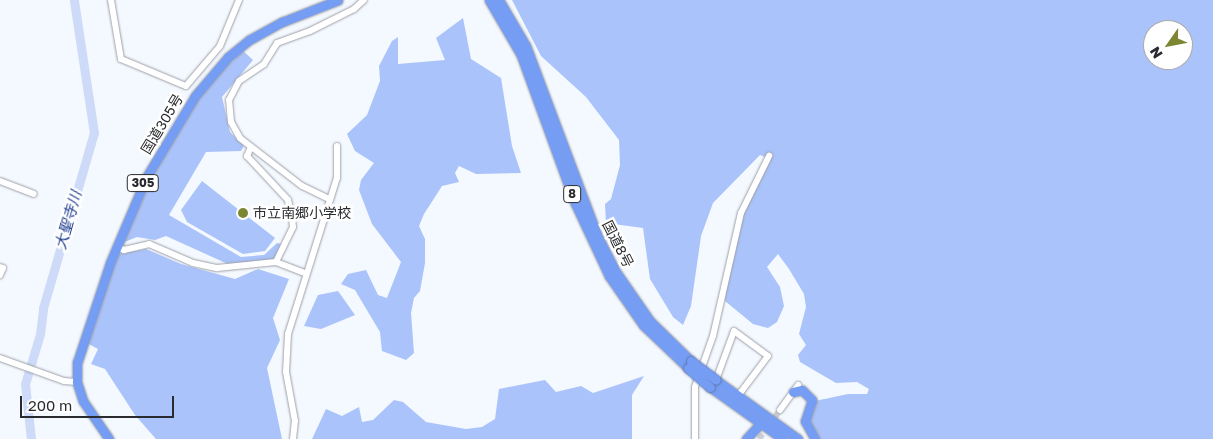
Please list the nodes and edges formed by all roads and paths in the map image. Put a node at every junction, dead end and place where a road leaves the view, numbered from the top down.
1 (111, 0) edge
2 (239, 0) edge
3 (338, 0) edge
4 (364, 0) edge
5 (489, 0) edge
6 (499, 0) edge
7 (337, 146) dead end
8 (251, 147) junction
9 (769, 156) dead end
10 (0, 181) edge
11 (34, 194) dead end
12 (329, 199) junction
13 (117, 247) junction
14 (276, 262) junction
15 (0, 267) edge
16 (305, 273) junction
17 (0, 275) edge
18 (0, 358) edge
19 (689, 364) junction
20 (77, 382) junction
21 (713, 384) junction
22 (796, 388) joint
23 (738, 396) junction
24 (780, 410) tunnel mouth
25 (760, 424) junction
26 (109, 439) edge
27 (293, 439) edge
28 (695, 439) edge
29 (746, 439) edge
30 (783, 439) edge
31 (798, 439) edge
32 (815, 439) edge

1 - 2 street
3 - 13 highway, 国道305号 / 305
4 - 8 street
5 - 19 highway, 国道8号 / 8
6 - 19 highway, 国道8号 / 8
7 - 12 street
8 - 12 street
8 - 14 street
9 - 28 street
10 - 11 street
12 - 16 street
13 - 14 street
13 - 20 highway, 国道305号 / 305
14 - 16 street
15 - 17 street
16 - 27 street
18 - 20 street
19 - 21 highway, 国道8号 / 8, bridge
20 - 26 highway, 国道305号 / 305
21 - 23 highway, 国道8号 / 8
21 - 23 street
21 - 25 highway, 国道8号 / 8
22 - 24 street
22 - 32 highway
23 - 31 highway, 国道8号 / 8
25 - 29 highway
25 - 30 highway, 国道8号 / 8

